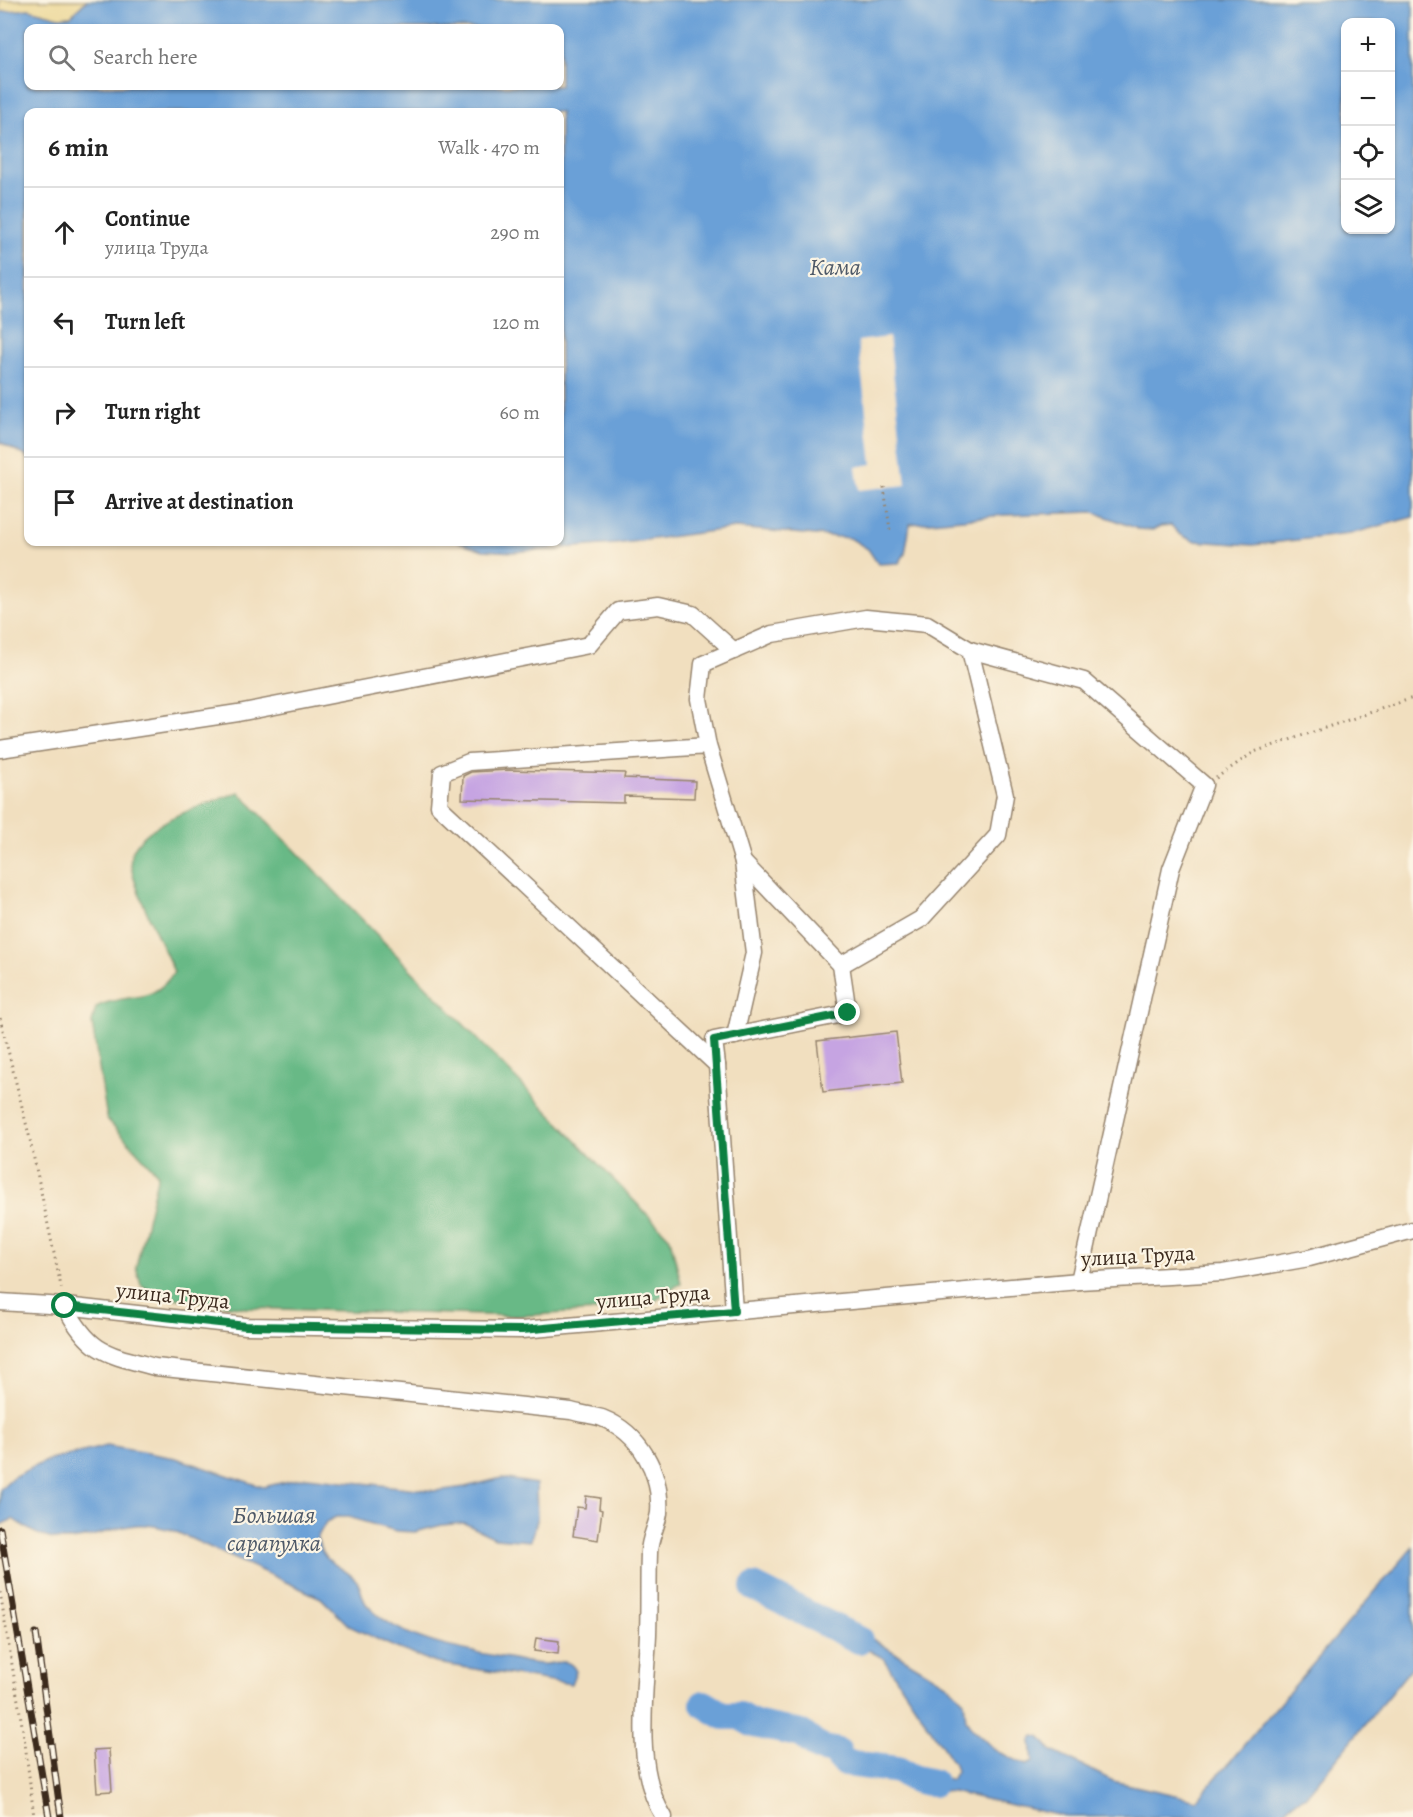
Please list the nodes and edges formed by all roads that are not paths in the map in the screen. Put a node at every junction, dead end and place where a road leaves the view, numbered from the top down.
1 (970, 650) junction
2 (734, 651) junction
3 (708, 746) junction
4 (0, 749) edge
5 (743, 862) junction
6 (841, 965) junction
7 (735, 1036) junction
8 (717, 1065) junction
9 (1413, 1230) edge
10 (1079, 1281) junction
11 (0, 1302) edge
12 (65, 1306) junction
13 (734, 1311) junction
14 (664, 1817) edge

1 - 2 street
1 - 6 street
1 - 10 street
2 - 3 street
2 - 4 street
3 - 5 street
3 - 8 street
5 - 6 street
5 - 7 street
6 - 7 street
7 - 8 street
8 - 13 street
9 - 10 street, улица Труда
10 - 13 street, улица Труда
11 - 12 street, улица Труда
12 - 13 street, улица Труда
12 - 14 street

